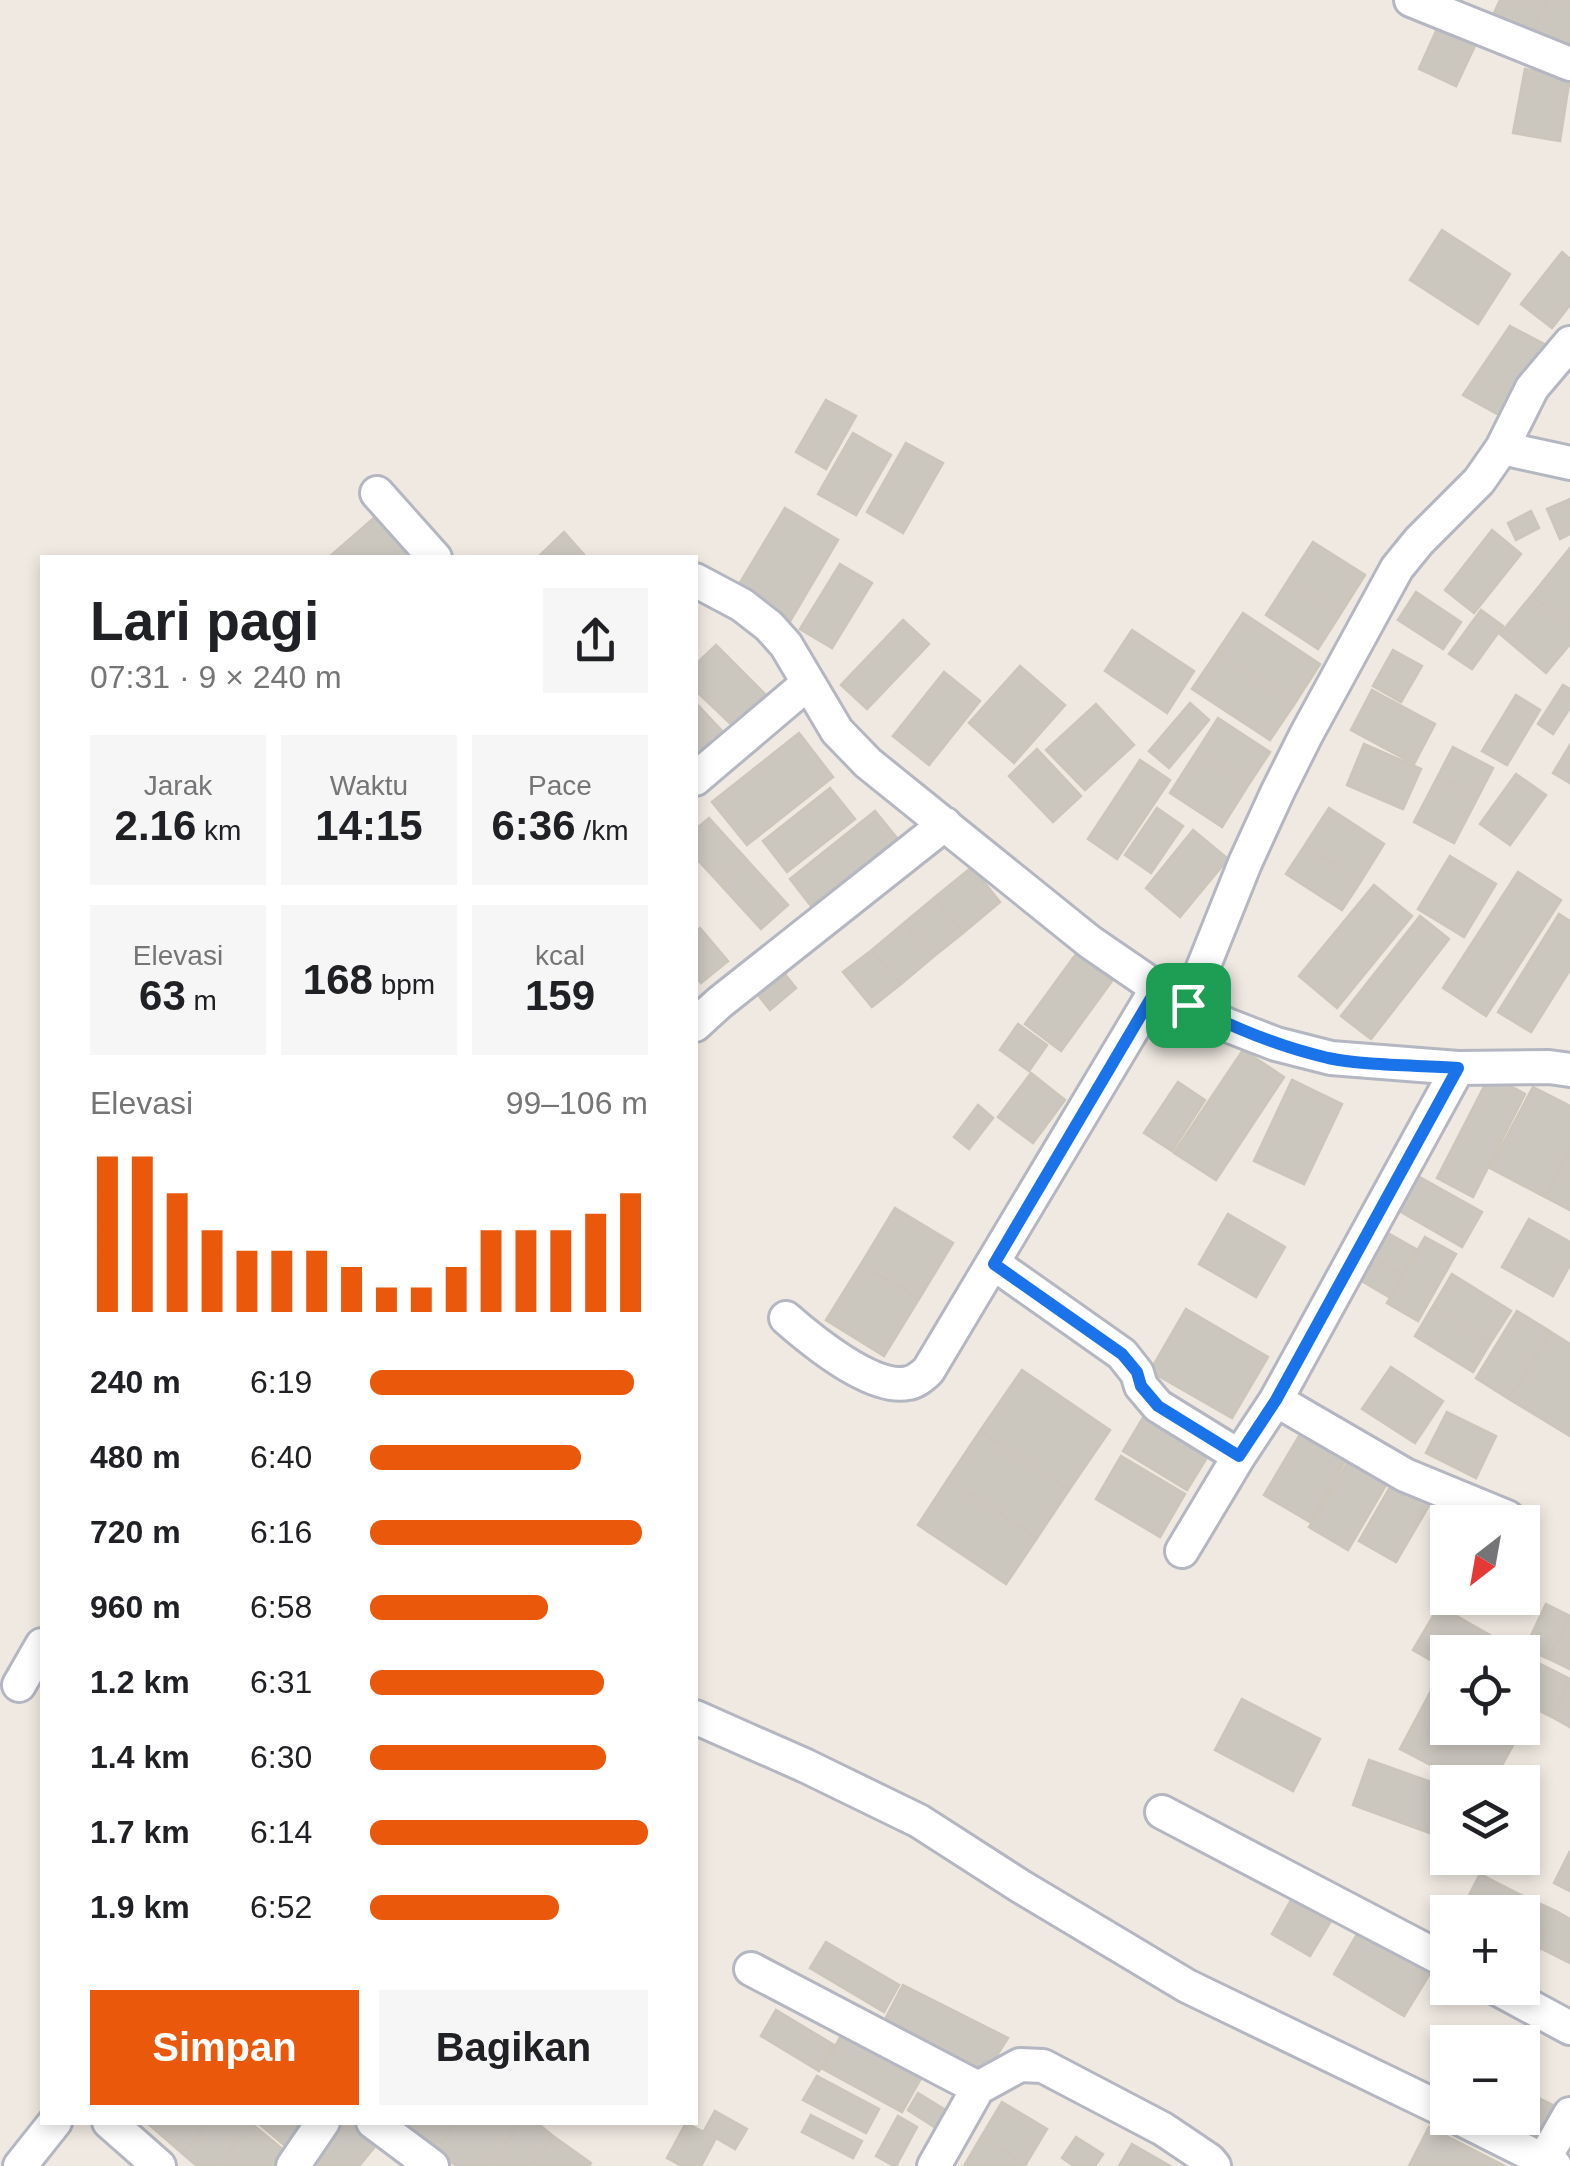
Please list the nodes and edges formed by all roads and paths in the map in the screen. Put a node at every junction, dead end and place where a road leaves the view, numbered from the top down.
1 (1411, 0) edge
2 (1570, 64) edge
3 (1570, 343) edge
4 (1502, 448) junction
5 (1570, 463) edge
6 (377, 493) dead end
7 (432, 555) edge
8 (698, 582) edge
9 (808, 684) junction
10 (698, 776) edge
11 (945, 824) junction
12 (1157, 988) junction
13 (1188, 1005) junction
14 (698, 1022) edge
15 (1458, 1068) junction
16 (1570, 1070) edge
17 (994, 1264) junction
18 (786, 1318) dead end
19 (1276, 1400) junction
20 (1239, 1456) junction
21 (1478, 1505) edge
22 (1182, 1551) dead end
23 (40, 1648) edge
24 (19, 1685) dead end
25 (698, 1718) edge
26 (1162, 1812) dead end
27 (1430, 1953) edge
28 (751, 1970) dead end
29 (1527, 2005) edge
30 (1570, 2028) edge
31 (978, 2088) junction
32 (1430, 2103) edge
33 (1570, 2114) edge
34 (52, 2125) edge
35 (113, 2125) edge
36 (321, 2125) edge
37 (377, 2125) edge
38 (1491, 2135) edge
39 (1546, 2164) edge
40 (20, 2166) edge
41 (159, 2166) edge
42 (293, 2166) edge
43 (432, 2166) edge
44 (934, 2166) edge
45 (1214, 2166) edge

1 - 2 street
3 - 4 street
4 - 5 street
4 - 13 street
6 - 7 street
8 - 9 street
9 - 10 street
9 - 11 street
11 - 12 street
11 - 14 street
12 - 13 street
12 - 17 street
13 - 15 street
15 - 16 street
15 - 19 street
17 - 18 street
17 - 20 street
19 - 20 street
19 - 21 street
20 - 22 street
23 - 24 street
25 - 32 street
26 - 27 street
28 - 31 street
29 - 30 street
31 - 44 street
31 - 45 street
33 - 39 street
34 - 40 street
35 - 41 street
36 - 42 street
37 - 43 street
38 - 39 street

